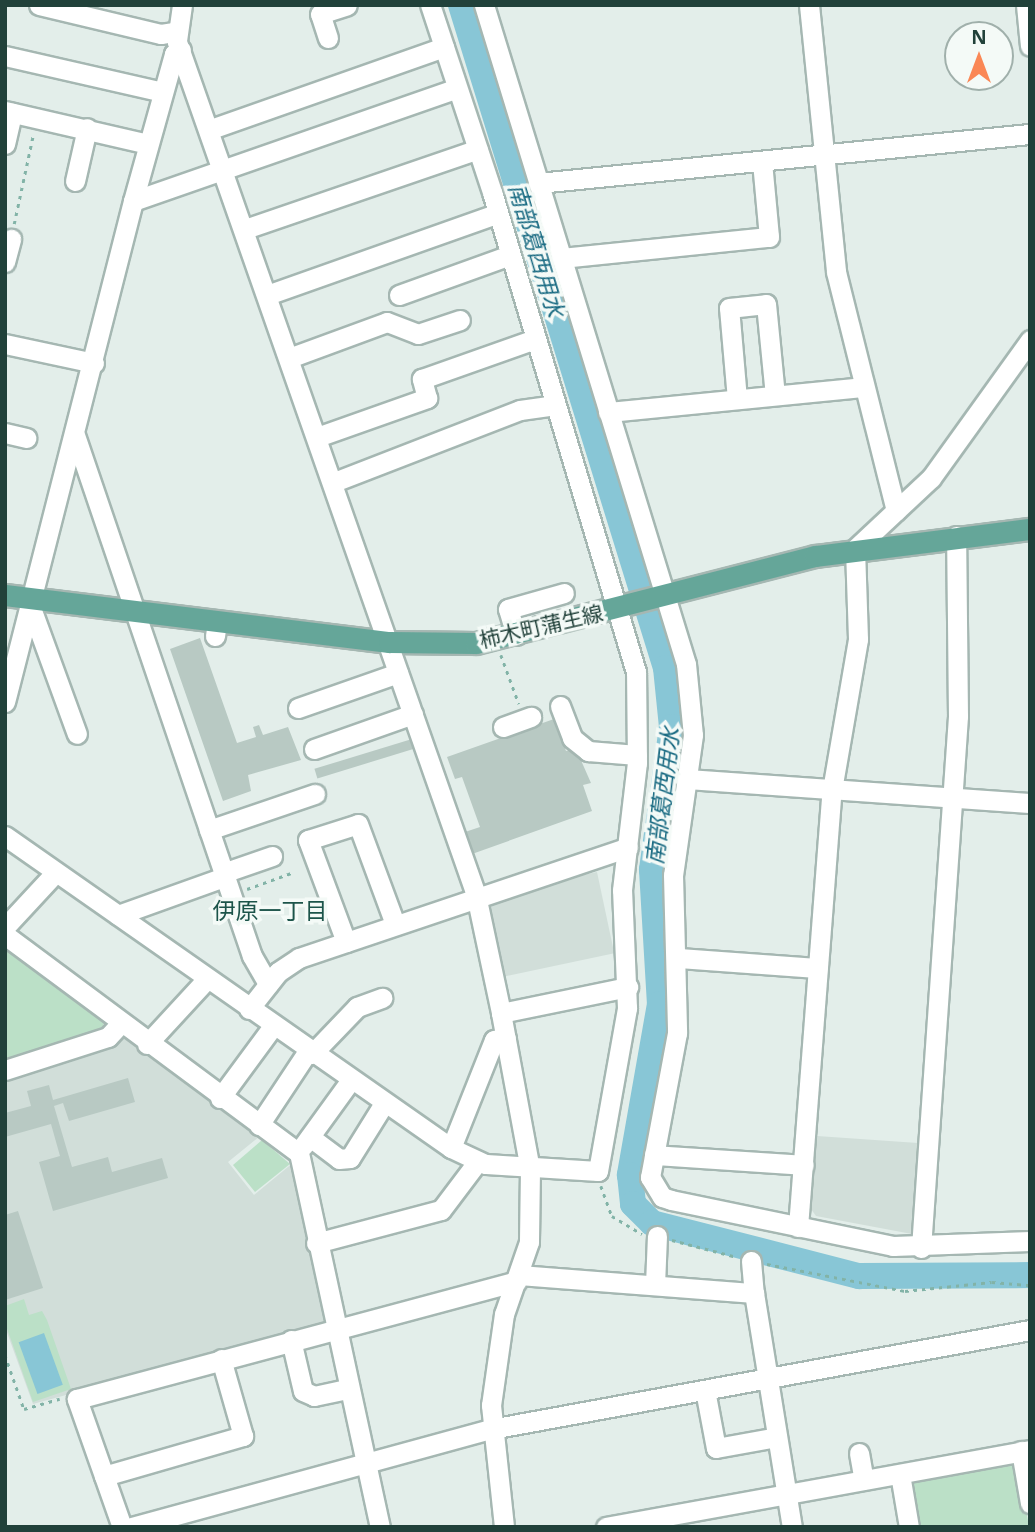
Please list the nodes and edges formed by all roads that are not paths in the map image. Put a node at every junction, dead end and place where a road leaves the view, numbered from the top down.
1 (38, 5) edge
2 (182, 5) edge
3 (347, 5) edge
4 (430, 5) edge
5 (484, 5) edge
6 (809, 5) edge
7 (1026, 5) edge
8 (105, 12) edge
9 (328, 38) dead end
10 (178, 41) junction
11 (444, 47) junction
12 (1030, 47) edge
13 (5, 56) edge
14 (457, 88) junction
15 (163, 92) junction
16 (9, 112) edge
17 (87, 128) junction
18 (211, 129) junction
19 (1030, 134) edge
20 (5, 144) edge
21 (149, 144) junction
22 (478, 149) junction
23 (825, 155) junction
24 (762, 161) junction
25 (225, 171) junction
26 (75, 181) dead end
27 (535, 183) junction
28 (133, 201) junction
29 (498, 213) junction
30 (245, 229) junction
31 (11, 239) road end
32 (510, 255) junction
33 (561, 258) junction
34 (5, 262) edge
35 (267, 295) junction
36 (398, 295) dead end
37 (460, 320) dead end
38 (535, 340) junction
39 (1030, 340) edge
40 (5, 344) edge
41 (289, 358) junction
42 (94, 363) junction
43 (863, 387) junction
44 (775, 395) junction
45 (737, 399) junction
46 (556, 405) junction
47 (608, 412) junction
48 (5, 433) edge
49 (75, 435) junction
50 (317, 437) junction
51 (26, 438) dead end
52 (334, 482) junction
53 (895, 510) junction
54 (1030, 529) edge
55 (956, 536) junction
56 (855, 549) junction
57 (564, 593) dead end
58 (5, 595) edge
59 (665, 595) junction
60 (31, 602) junction
61 (620, 608) junction
62 (137, 612) junction
63 (516, 635) junction
64 (389, 642) junction
65 (398, 673) junction
66 (5, 702) edge
67 (560, 706) dead end
68 (298, 708) dead end
69 (413, 714) junction
70 (527, 715) road end
71 (503, 727) dead end
72 (77, 734) dead end
73 (314, 748) dead end
74 (637, 755) junction
75 (686, 779) junction
76 (832, 790) junction
77 (315, 794) dead end
78 (953, 798) junction
79 (1030, 803) edge
80 (209, 830) junction
81 (5, 836) edge
82 (628, 847) junction
83 (272, 856) dead end
84 (55, 873) junction
85 (226, 882) junction
86 (476, 895) junction
87 (118, 915) junction
88 (395, 924) junction
89 (5, 927) edge
90 (5, 935) edge
91 (346, 942) junction
92 (678, 958) junction
93 (818, 968) junction
94 (206, 980) junction
95 (268, 984) junction
96 (628, 986) junction
97 (382, 998) dead end
98 (249, 1009) junction
99 (501, 1013) junction
100 (119, 1024) junction
101 (272, 1026) junction
102 (506, 1038) junction
103 (147, 1044) junction
104 (310, 1052) junction
105 (5, 1070) edge
106 (350, 1081) junction
107 (220, 1098) junction
108 (383, 1105) junction
109 (259, 1125) junction
110 (304, 1145) junction
111 (451, 1148) junction
112 (653, 1155) junction
113 (478, 1161) junction
114 (804, 1165) junction
115 (530, 1169) junction
116 (799, 1227) junction
117 (657, 1236) road end
118 (1030, 1241) edge
119 (316, 1243) junction
120 (920, 1248) junction
121 (751, 1261) road end
122 (518, 1278) junction
123 (654, 1285) junction
124 (754, 1293) junction
125 (334, 1328) junction
126 (1030, 1330) edge
127 (291, 1340) junction
128 (221, 1359) junction
129 (768, 1379) junction
130 (346, 1389) junction
131 (705, 1390) junction
132 (491, 1429) junction
133 (777, 1437) junction
134 (1025, 1451) edge
135 (859, 1453) dead end
136 (362, 1464) junction
137 (900, 1474) junction
138 (104, 1476) junction
139 (864, 1480) junction
140 (786, 1494) junction
141 (1030, 1503) edge
142 (659, 1522) edge
143 (122, 1527) edge
144 (131, 1527) edge
145 (380, 1527) edge
146 (504, 1527) edge
147 (606, 1527) edge
148 (792, 1527) edge
149 (909, 1527) edge

1 - 8 street
2 - 10 street
3 - 9 street
4 - 11 street
5 - 27 street
6 - 23 street
7 - 12 street
8 - 10 street
10 - 15 street
10 - 18 street
11 - 14 street
11 - 18 street
13 - 15 street
14 - 22 street
14 - 25 street
15 - 21 street
16 - 17 street
16 - 20 street
17 - 21 street
17 - 26 street
18 - 25 street
19 - 23 street
21 - 28 street
22 - 29 street
22 - 30 street
23 - 24 street
23 - 43 street
24 - 27 street
24 - 33 street
25 - 28 street
25 - 30 street
27 - 33 street
28 - 42 street
29 - 32 street
29 - 35 street
30 - 35 street
31 - 34 street
32 - 36 street
32 - 38 street
33 - 47 street
35 - 41 street
37 - 41 street
38 - 46 street
38 - 50 street
39 - 53 street
40 - 42 street
41 - 50 street
42 - 49 street
43 - 44 street
43 - 53 street
44 - 45 street
44 - 45 street
45 - 47 street
46 - 52 street
46 - 61 street
47 - 59 street
48 - 51 street
49 - 60 street
49 - 62 street
50 - 52 street
52 - 64 street
53 - 56 street
54 - 55 main road, 柿木町蒲生線
55 - 56 main road, 柿木町蒲生線
55 - 78 street
56 - 59 main road, 柿木町蒲生線
56 - 76 street
57 - 63 street
58 - 60 main road, 柿木町蒲生線
59 - 61 main road, 柿木町蒲生線
59 - 75 street
60 - 62 main road, 柿木町蒲生線
60 - 66 street
60 - 72 street
61 - 63 main road, 柿木町蒲生線
61 - 74 street
62 - 64 main road, 柿木町蒲生線
62 - 80 street
63 - 64 main road, 柿木町蒲生線
64 - 65 street
65 - 68 street
65 - 69 street
67 - 74 street
69 - 73 street
69 - 86 street
70 - 71 street
74 - 82 street
75 - 76 street
75 - 92 street
76 - 78 street
76 - 93 street
77 - 80 street
78 - 79 street
78 - 120 street
80 - 85 street
81 - 84 street
82 - 86 street
82 - 96 street
83 - 85 street
84 - 87 street
84 - 89 street
85 - 87 street
85 - 95 street
86 - 88 street
86 - 99 street
87 - 94 street
88 - 91 street
88 - 91 street
90 - 100 street
91 - 95 street
92 - 93 street
92 - 112 street
93 - 114 street
94 - 98 street
94 - 103 street
95 - 98 street
96 - 99 street
96 - 115 street
97 - 104 street
98 - 101 street
99 - 102 street
100 - 103 street
100 - 105 street
101 - 104 street
101 - 107 street
102 - 111 street
102 - 115 street
103 - 107 street
104 - 106 street
104 - 109 street
106 - 108 street
106 - 110 street
107 - 109 street
108 - 110 street
108 - 111 street
109 - 110 street
110 - 119 street
111 - 113 street
112 - 114 street
112 - 116 street
113 - 115 street
113 - 119 street
114 - 116 street
115 - 122 street
116 - 120 street
117 - 123 street
118 - 120 street
119 - 125 street
121 - 124 street
122 - 123 street
122 - 125 street
122 - 132 street
123 - 124 street
124 - 129 street
125 - 127 street
125 - 130 street
126 - 129 street
127 - 128 street
127 - 130 street
128 - 138 street
128 - 138 street
129 - 131 street
129 - 133 street
130 - 136 street
131 - 132 street
131 - 133 street
132 - 136 street
132 - 146 street
133 - 140 street
134 - 137 street
134 - 141 street
135 - 139 street
136 - 144 street
136 - 145 street
137 - 139 street
137 - 149 street
138 - 143 street
139 - 140 street
140 - 142 street
140 - 148 street
142 - 147 street

